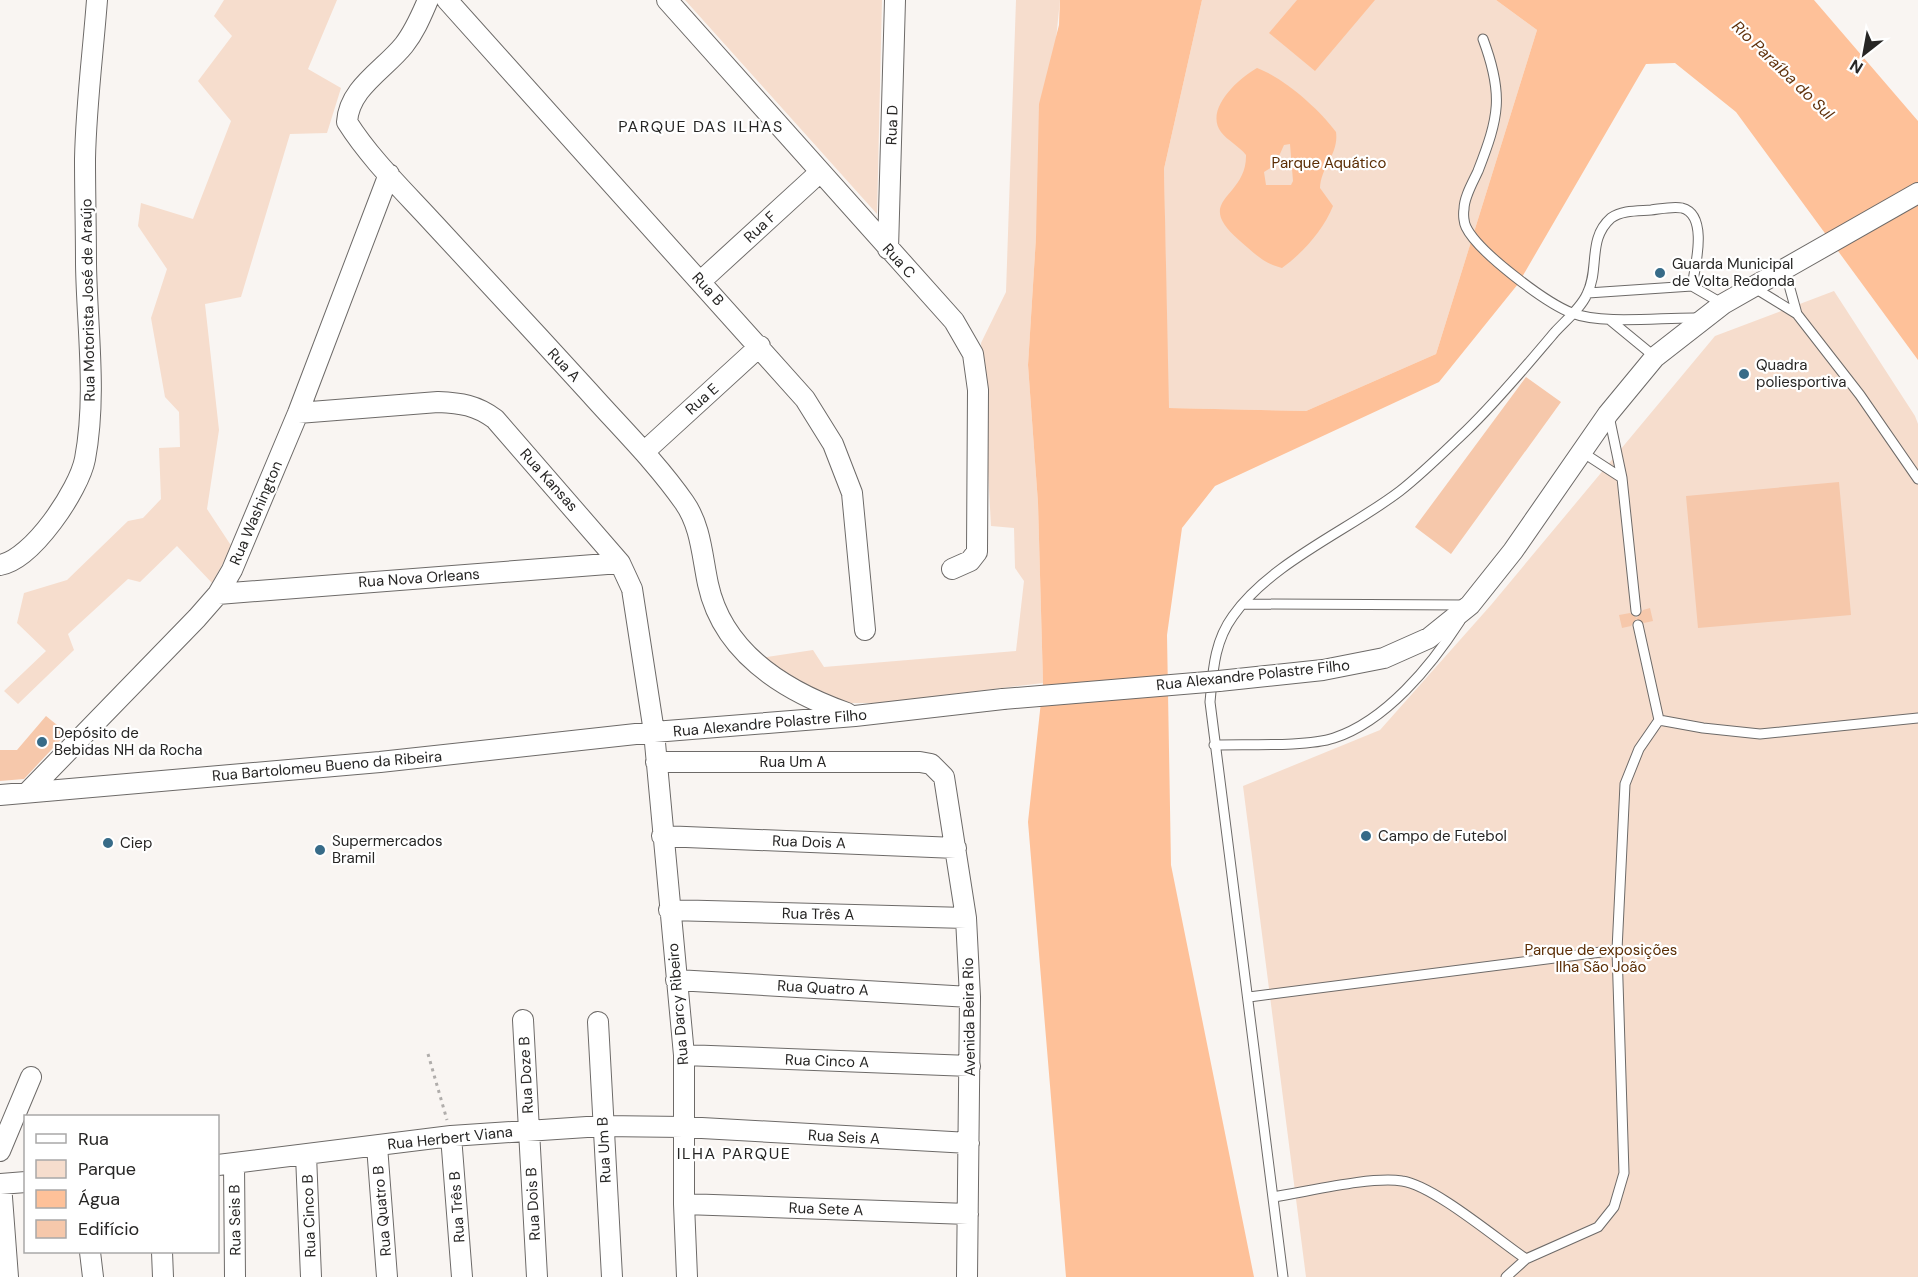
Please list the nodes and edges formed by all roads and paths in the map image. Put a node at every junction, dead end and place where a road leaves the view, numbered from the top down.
1 (97, 0) edge
2 (428, 0) edge
3 (447, 0) edge
4 (667, 0) edge
5 (895, 0) edge
6 (1483, 39) dead end
7 (819, 173) junction
8 (389, 174) junction
9 (1918, 193) edge
10 (888, 249) junction
11 (1786, 266) junction
12 (701, 281) junction
13 (1692, 286) junction
14 (1753, 287) junction
15 (1588, 293) junction
16 (1723, 304) junction
17 (1572, 313) junction
18 (1797, 314) junction
19 (1702, 319) junction
20 (1610, 320) junction
21 (760, 346) junction
22 (1655, 357) junction
23 (298, 413) junction
24 (1608, 414) junction
25 (644, 452) junction
26 (1582, 452) junction
27 (1622, 477) junction
28 (1918, 479) edge
29 (620, 563) junction
30 (0, 565) edge
31 (952, 569) dead end
32 (218, 594) junction
33 (1243, 604) junction
34 (1470, 605) junction
35 (1636, 611) dead end
36 (1638, 625) dead end
37 (865, 630) dead end
38 (855, 716) junction
39 (1918, 718) edge
40 (1659, 720) junction
41 (654, 732) junction
42 (1214, 745) junction
43 (656, 762) junction
44 (931, 765) joint
45 (28, 792) junction
46 (0, 795) edge
47 (662, 836) junction
48 (956, 848) junction
49 (669, 910) junction
50 (966, 918) junction
51 (1617, 950) junction
52 (676, 980) junction
53 (970, 997) junction
54 (1249, 997) junction
55 (523, 1020) dead end
56 (598, 1022) dead end
57 (428, 1054) dead end
58 (684, 1055) junction
59 (970, 1066) junction
60 (31, 1077) dead end
61 (602, 1126) junction
62 (684, 1127) junction
63 (529, 1130) junction
64 (451, 1136) junction
65 (969, 1143) junction
66 (377, 1146) junction
67 (0, 1150) edge
68 (306, 1155) junction
69 (226, 1165) edge
70 (24, 1182) edge
71 (0, 1184) edge
72 (1273, 1197) junction
73 (684, 1204) junction
74 (968, 1214) junction
75 (90, 1253) edge
76 (162, 1253) edge
77 (1526, 1259) junction
78 (8, 1277) edge
79 (93, 1277) edge
80 (163, 1277) edge
81 (235, 1277) edge
82 (311, 1277) edge
83 (387, 1277) edge
84 (462, 1277) edge
85 (537, 1277) edge
86 (612, 1277) edge
87 (687, 1277) edge
88 (968, 1277) edge
89 (1283, 1277) edge
90 (1506, 1277) edge

1 - 30 street, Rua Motorista José de Araújo
2 - 8 street, Rua A
3 - 12 street, Rua B
4 - 7 street, Rua C
5 - 10 street, Rua D
6 - 17 lane
7 - 10 street, Rua C
7 - 12 street, Rua F
8 - 23 street, Rua Washington
8 - 25 street, Rua A
9 - 11 street, Rua Alexandre Polastre Filho
10 - 31 street, Rua C
11 - 14 street, Rua Alexandre Polastre Filho
11 - 18 lane
12 - 21 street, Rua B
13 - 15 lane
13 - 15 lane
13 - 16 lane
14 - 16 street, Rua Alexandre Polastre Filho
14 - 18 lane
15 - 17 lane
16 - 19 street, Rua Alexandre Polastre Filho
17 - 20 lane
17 - 33 lane
18 - 28 lane
19 - 20 lane
19 - 22 street, Rua Alexandre Polastre Filho
20 - 22 lane
21 - 25 street, Rua E
21 - 37 street, Rua B
22 - 24 street, Rua Alexandre Polastre Filho
23 - 29 street, Rua Kansas
23 - 32 street, Rua Washington
24 - 26 street, Rua Alexandre Polastre Filho
24 - 27 lane
25 - 38 street, Rua A
26 - 27 lane
26 - 34 street, Rua Alexandre Polastre Filho
27 - 35 lane
29 - 32 street, Rua Nova Orleans
29 - 41 street, Rua Kansas
32 - 45 street, Rua Washington
33 - 34 lane
33 - 42 lane
34 - 38 street, Rua Alexandre Polastre Filho, bridge
34 - 42 lane
36 - 40 lane
38 - 41 street, Rua Alexandre Polastre Filho
39 - 40 lane
40 - 51 lane
41 - 43 street, Rua Darcy Ribeiro
41 - 45 street, Rua Bartolomeu Bueno da Ribeira
42 - 54 lane
43 - 44 street, Rua Um A
43 - 47 street, Rua Darcy Ribeiro
44 - 48 street, Avenida Beira Rio
45 - 46 street, Rua Bartolomeu Bueno da Ribeira
47 - 48 street, Rua Dois A
47 - 49 street, Rua Darcy Ribeiro
48 - 50 street, Avenida Beira Rio
49 - 50 street, Rua Três A
49 - 52 street, Rua Darcy Ribeiro
50 - 53 street, Avenida Beira Rio
51 - 54 lane
51 - 77 lane
52 - 53 street, Rua Quatro A
52 - 58 street, Rua Darcy Ribeiro
53 - 59 street, Avenida Beira Rio
54 - 72 lane
55 - 63 street, Rua Doze B
56 - 61 street, Rua Um B
57 - 64 path
58 - 59 street, Rua Cinco A
58 - 62 street, Rua Darcy Ribeiro
59 - 65 street, Avenida Beira Rio
60 - 67 street
61 - 62 street, Rua Herbert Viana
61 - 63 street, Rua Herbert Viana
61 - 86 street, Rua Um B
62 - 65 street, Rua Seis A
62 - 73 street, Rua Darcy Ribeiro
63 - 64 street, Rua Herbert Viana
63 - 85 street, Rua Dois B
64 - 66 street, Rua Herbert Viana
64 - 84 street, Rua Três B
65 - 74 street, Avenida Beira Rio
66 - 68 street, Rua Herbert Viana
66 - 83 street, Rua Quatro B
68 - 69 street, Rua Herbert Viana
68 - 82 street, Rua Cinco B
69 - 81 street, Rua Seis B
70 - 71 street
71 - 78 street
72 - 77 lane
72 - 89 lane
73 - 74 street, Rua Sete A
73 - 87 street, Rua Darcy Ribeiro
74 - 88 street, Avenida Beira Rio
75 - 79 street
76 - 80 street
77 - 90 lane

